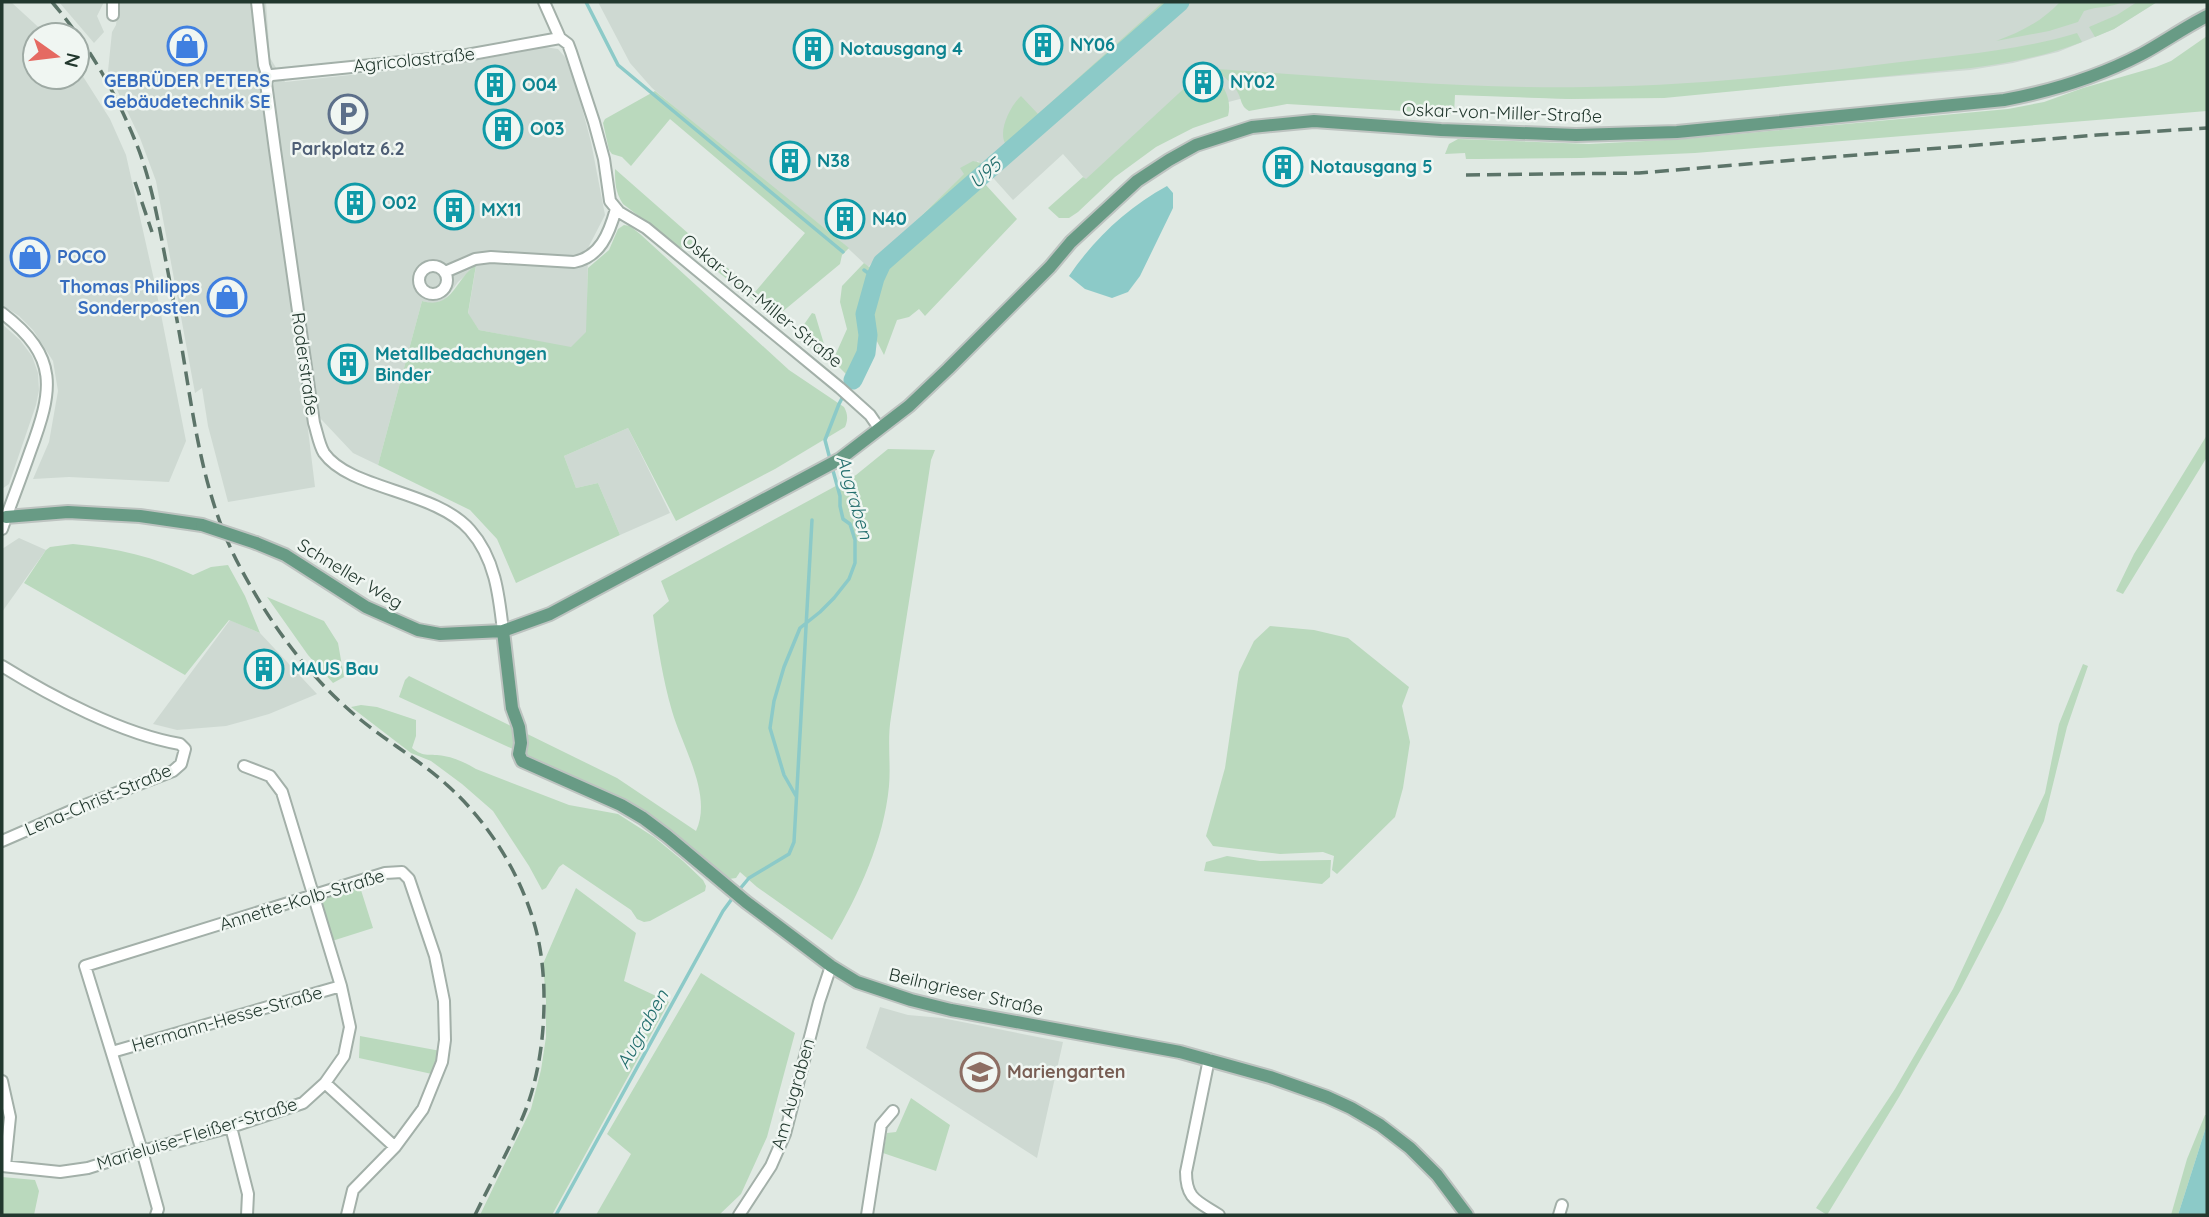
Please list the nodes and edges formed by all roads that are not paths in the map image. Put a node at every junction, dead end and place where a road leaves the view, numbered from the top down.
1 (114, 2) edge
2 (257, 2) edge
3 (544, 2) edge
4 (2207, 8) edge
5 (113, 15) dead end
6 (2202, 18) edge
7 (560, 38) junction
8 (268, 77) junction
9 (616, 209) junction
10 (445, 272) dead end
11 (2, 313) edge
12 (879, 428) junction
13 (4, 523) edge
14 (503, 631) junction
15 (2, 666) edge
16 (244, 765) dead end
17 (2, 841) edge
18 (314, 895) junction
19 (831, 966) junction
20 (341, 986) junction
21 (112, 1052) junction
22 (1209, 1059) junction
23 (2, 1081) edge
24 (325, 1083) junction
25 (893, 1111) dead end
26 (230, 1127) junction
27 (395, 1147) junction
28 (142, 1151) junction
29 (3, 1166) edge
30 (156, 1215) edge
31 (247, 1215) edge
32 (347, 1215) edge
33 (739, 1215) edge
34 (867, 1215) edge
35 (1219, 1215) edge
36 (1467, 1215) edge

1 - 5 street
2 - 8 street, Roderstraße
3 - 7 street
4 - 6 main road, Oskar-von-Miller-Straße
6 - 12 main road, Oskar-von-Miller-Straße
7 - 8 street, Agricolastraße
7 - 9 street
8 - 14 street, Roderstraße
9 - 10 street
9 - 12 street, Oskar-von-Miller-Straße
11 - 13 street
12 - 14 main road, Schneller Weg
13 - 14 main road, Schneller Weg, bridge
14 - 19 main road, Beilngrieser Straße
15 - 17 street, Lena-Christ-Straße
16 - 18 street, Marieluise-Fleißer-Straße
18 - 20 street, Marieluise-Fleißer-Straße
18 - 21 street, Annette-Kolb-Straße
18 - 27 street, Annette-Kolb-Straße
19 - 22 main road, Beilngrieser Straße
19 - 33 street, Am Augraben
20 - 21 street, Hermann-Hesse-Straße
20 - 24 street, Marieluise-Fleißer-Straße
21 - 28 street, Annette-Kolb-Straße
22 - 35 street
22 - 36 main road, Beilngrieser Straße
23 - 29 street
24 - 26 street, Marieluise-Fleißer-Straße
24 - 27 street
25 - 34 street
26 - 28 street, Marieluise-Fleißer-Straße
26 - 31 street
27 - 32 street, Annette-Kolb-Straße
28 - 29 street, Marieluise-Fleißer-Straße
28 - 30 street, Annette-Kolb-Straße

